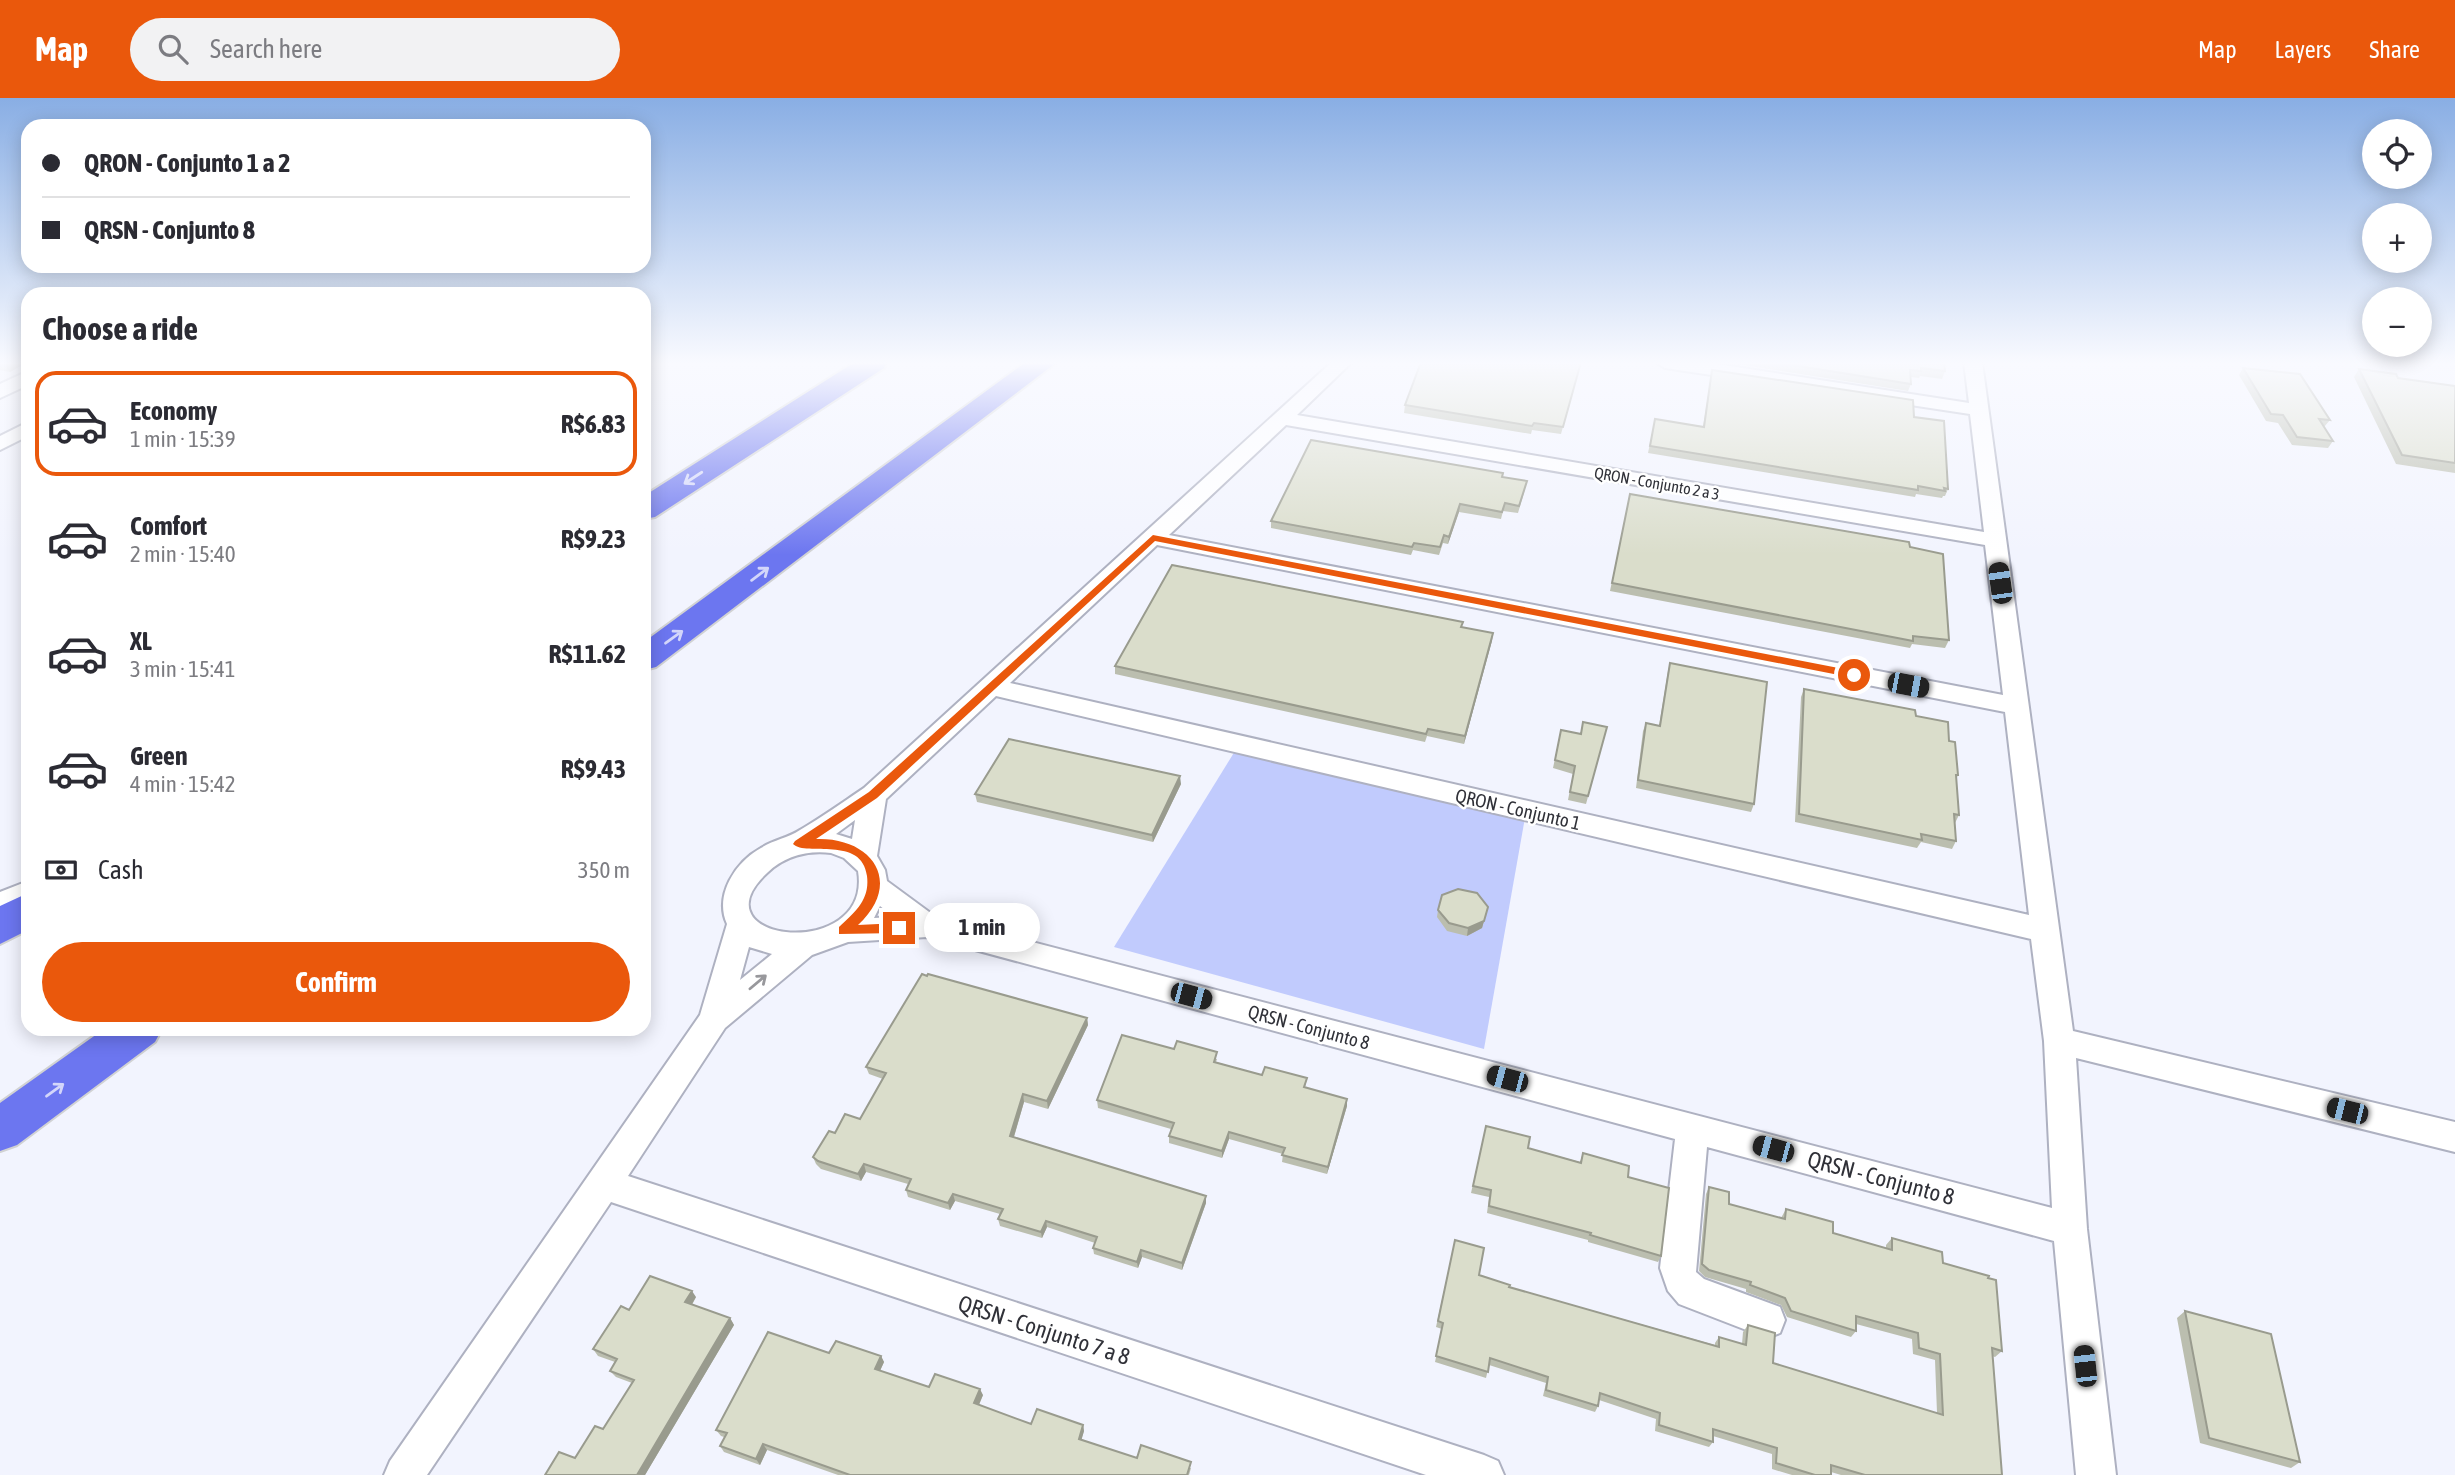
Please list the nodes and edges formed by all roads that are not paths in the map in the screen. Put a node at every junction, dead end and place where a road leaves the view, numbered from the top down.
1 (774, 426) edge
2 (957, 426) edge
3 (1271, 426) edge
4 (1328, 426) edge
5 (1981, 426) edge
6 (21, 432) edge
7 (0, 444) edge
8 (651, 505) edge
9 (1153, 538) junction
10 (1994, 540) junction
11 (651, 654) edge
12 (992, 687) junction
13 (2016, 706) junction
14 (873, 795) junction
15 (799, 844) junction
16 (863, 856) junction
17 (875, 887) junction
18 (21, 895) edge
19 (0, 904) edge
20 (21, 914) edge
21 (741, 925) junction
22 (927, 926) junction
23 (0, 927) edge
24 (2044, 930) junction
25 (844, 931) junction
26 (802, 946) junction
27 (714, 1019) junction
28 (129, 1036) edge
29 (2059, 1041) junction
30 (1692, 1128) junction
31 (0, 1130) edge
32 (2455, 1137) edge
33 (604, 1184) junction
34 (2070, 1229) junction
35 (1767, 1320) dead end
36 (404, 1475) edge
37 (1483, 1475) edge
38 (2096, 1475) edge

1 -> 8 highway
11 -> 2 highway
3 - 9 street
4 - 10 street, QRON - Conjunto 2 a 3
5 - 10 street
6 - 7 street
9 - 12 street
9 - 13 street
10 - 13 street
12 - 14 street
12 - 24 street, QRON - Conjunto 1
13 - 24 street
14 - 15 street
14 - 16 street
15 - 16 street
15 - 21 street
16 - 17 street
17 - 22 street, QRSN - Conjunto 8
17 - 25 street
18 - 19 street
20 - 23 highway
21 - 26 street
21 - 27 street
22 - 25 street, QRSN - Conjunto 8
22 - 30 street, QRSN - Conjunto 8
24 - 29 street
25 - 26 street
27 -> 26 street
27 - 33 street
31 -> 28 highway
29 - 32 street
29 - 34 street
30 - 34 street, QRSN - Conjunto 8
30 - 35 street
33 - 36 street
33 - 37 street, QRSN - Conjunto 7 a 8
34 - 38 street

